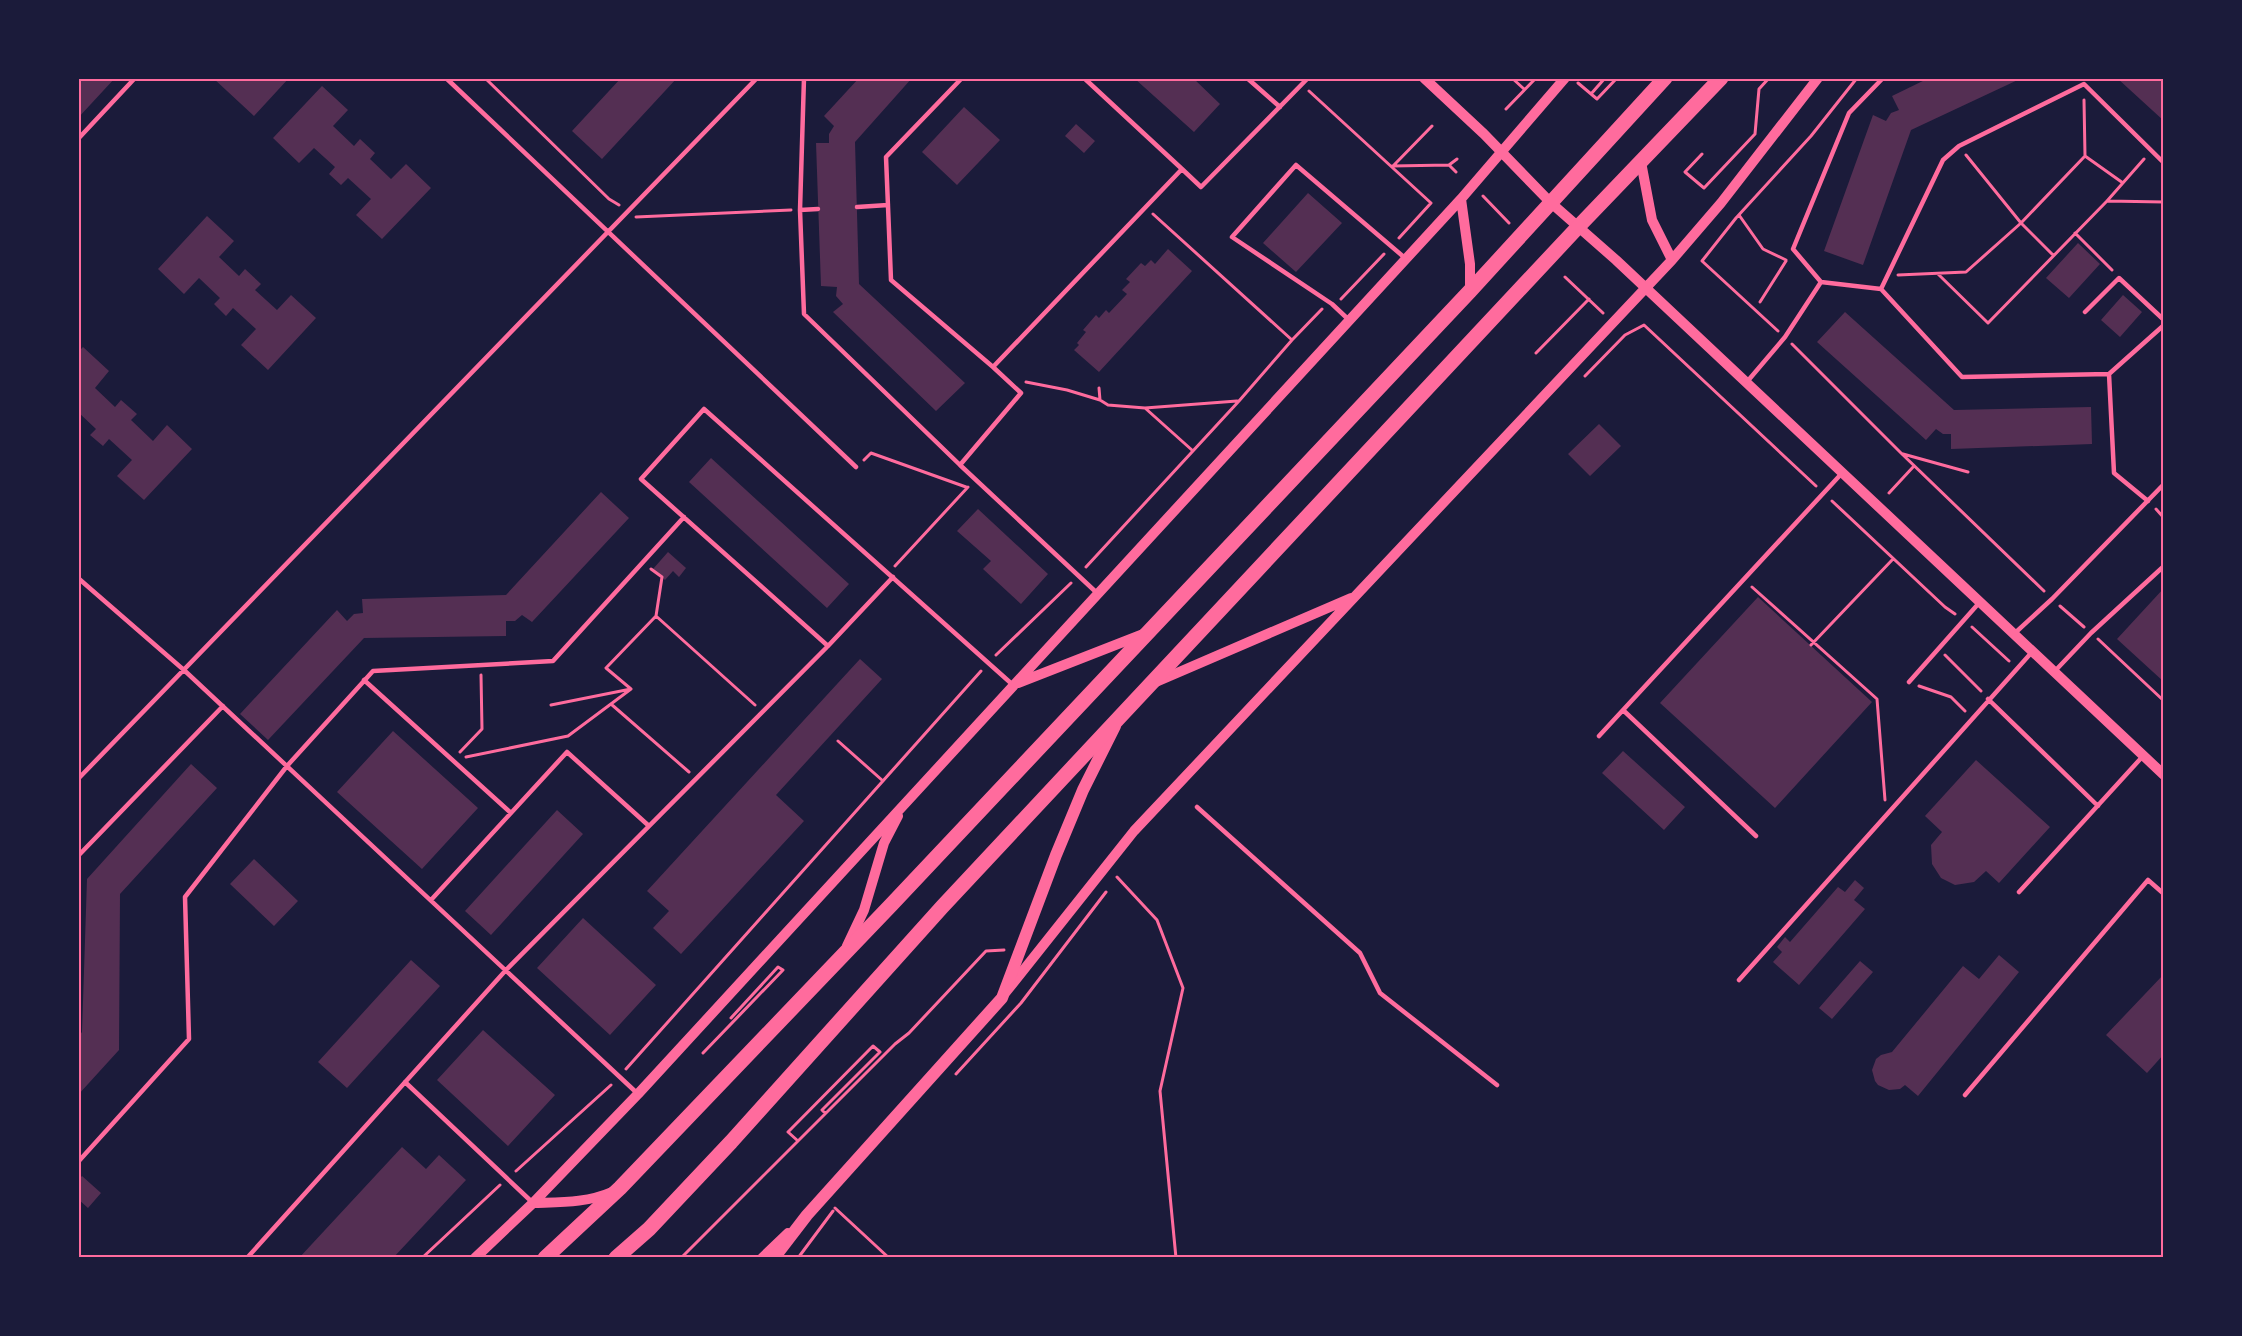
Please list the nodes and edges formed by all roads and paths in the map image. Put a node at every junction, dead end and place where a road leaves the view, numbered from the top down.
1 (135, 78) edge
2 (446, 78) edge
3 (485, 78) edge
4 (757, 78) edge
5 (804, 78) edge
6 (962, 78) edge
7 (1084, 78) edge
8 (1248, 78) edge
9 (1308, 78) edge
10 (1424, 78) edge
11 (1512, 78) edge
12 (1536, 78) edge
13 (1565, 78) edge
14 (1605, 78) edge
15 (1617, 78) edge
16 (1665, 78) edge
17 (1721, 78) edge
18 (1769, 78) edge
19 (1818, 78) edge
20 (1857, 78) edge
21 (1883, 78) edge
22 (2081, 78) edge
23 (1578, 83) dead end
24 (2084, 84) junction
25 (1302, 85) junction
26 (1524, 89) junction
27 (1591, 94) junction
28 (1280, 107) junction
29 (1506, 109) dead end
30 (1432, 126) dead end
31 (78, 139) edge
32 (1959, 146) junction
33 (2151, 151) junction
34 (1501, 152) junction
35 (1702, 154) dead end
36 (2085, 156) junction
37 (1457, 159) dead end
38 (1641, 162) junction
39 (2164, 163) edge
40 (1449, 165) junction
41 (1392, 166) junction
42 (1182, 169) junction
43 (1456, 172) dead end
44 (2123, 183) junction
45 (1482, 195) dead end
46 (1461, 199) junction
47 (2107, 201) junction
48 (1550, 202) junction
49 (2164, 202) edge
50 (888, 205) junction
51 (857, 207) dead end
52 (1145, 208) junction
53 (818, 209) dead end
54 (801, 210) junction
55 (629, 211) junction
56 (1739, 215) junction
57 (2021, 223) junction
58 (1510, 224) dead end
59 (1578, 227) junction
60 (609, 232) junction
61 (2075, 233) junction
62 (1392, 246) junction
63 (1793, 249) junction
64 (2053, 255) junction
65 (1405, 258) junction
66 (1672, 260) junction
67 (1786, 260) junction
68 (1938, 273) junction
69 (1887, 275) junction
70 (1565, 277) dead end
71 (2119, 278) junction
72 (1821, 282) junction
73 (1645, 287) junction
74 (1881, 289) junction
75 (1470, 291) junction
76 (1589, 299) junction
77 (1760, 302) dead end
78 (1332, 304) junction
79 (2085, 312) dead end
80 (1605, 315) dead end
81 (1349, 320) junction
82 (2164, 320) edge
83 (1644, 325) dead end
84 (2164, 326) edge
85 (1785, 337) junction
86 (1292, 340) junction
87 (1536, 353) dead end
88 (993, 367) junction
89 (2109, 374) junction
90 (1583, 378) dead end
91 (1746, 383) junction
92 (1013, 386) junction
93 (1100, 388) dead end
94 (1100, 400) junction
95 (1239, 401) junction
96 (1145, 408) junction
97 (1193, 451) junction
98 (1901, 453) junction
99 (960, 465) junction
100 (1914, 466) junction
101 (856, 467) joint
102 (1843, 472) junction
103 (1968, 472) dead end
104 (976, 480) junction
105 (2164, 484) edge
106 (968, 488) junction
107 (1889, 493) dead end
108 (2148, 501) junction
109 (684, 517) junction
110 (1893, 559) dead end
111 (643, 562) junction
112 (2164, 566) edge
113 (888, 573) junction
114 (1078, 575) junction
115 (893, 577) junction
116 (78, 578) edge
117 (1744, 580) junction
118 (1097, 593) junction
119 (1356, 596) junction
120 (2052, 599) junction
121 (1980, 603) junction
122 (656, 616) junction
123 (1149, 632) junction
124 (2091, 633) junction
125 (2013, 634) junction
126 (1812, 644) junction
127 (828, 646) junction
128 (1939, 648) junction
129 (2032, 652) junction
130 (988, 663) junction
131 (481, 665) junction
132 (185, 670) junction
133 (2054, 672) junction
134 (364, 680) junction
135 (1909, 682) joint
136 (1150, 684) junction
137 (1013, 685) junction
138 (631, 689) junction
139 (1988, 699) junction
140 (2164, 701) edge
141 (611, 704) junction
142 (551, 705) dead end
143 (223, 706) junction
144 (1623, 710) junction
145 (763, 711) junction
146 (1119, 717) junction
147 (1972, 718) junction
148 (1599, 736) dead end
149 (838, 741) dead end
150 (2144, 756) junction
151 (452, 760) junction
152 (287, 766) junction
153 (2164, 775) edge
154 (696, 778) junction
155 (78, 779) edge
156 (883, 781) junction
157 (905, 802) junction
158 (2098, 806) junction
159 (1197, 807) dead end
160 (511, 813) junction
161 (1886, 814) junction
162 (649, 826) junction
163 (1756, 836) dead end
164 (78, 856) edge
165 (2019, 892) dead end
166 (2164, 894) edge
167 (431, 900) junction
168 (1019, 949) junction
169 (842, 956) junction
170 (506, 970) junction
171 (1739, 980) dead end
172 (1002, 998) junction
173 (731, 1018) dead end
174 (703, 1053) dead end
175 (619, 1078) junction
176 (951, 1080) dead end
177 (405, 1082) junction
178 (1497, 1085) dead end
179 (638, 1094) junction
180 (1965, 1095) dead end
181 (825, 1113) junction
182 (798, 1141) junction
183 (78, 1162) edge
184 (508, 1178) junction
185 (620, 1188) junction
186 (533, 1203) junction
187 (807, 1215) junction
188 (247, 1258) edge
189 (422, 1258) edge
190 (474, 1258) edge
191 (545, 1258) edge
192 (616, 1258) edge
193 (681, 1258) edge
194 (762, 1258) edge
195 (774, 1258) edge
196 (798, 1258) edge
197 (888, 1258) edge
198 (1176, 1258) edge

1 - 31 lane
2 - 60 lane
3 - 55 path
4 - 55 lane
5 - 54 lane
6 - 50 lane
7 - 42 lane
8 - 28 lane
9 - 25 lane
10 - 34 street
11 - 26 path
12 - 26 path
13 - 34 street
14 - 27 path
15 - 27 path
16 - 48 main road
17 - 38 main road
18 - 35 path
19 - 66 street
20 - 56 path
21 - 63 lane
22 - 24 lane
23 - 27 path
24 - 32 lane
24 - 33 lane
24 - 36 path
25 - 28 lane
25 - 41 path
26 - 29 path
28 - 42 lane
30 - 41 path
32 - 57 path
32 - 69 lane
33 - 39 lane
33 - 44 path
34 - 46 street
34 - 48 street
36 - 44 path
36 - 57 path
37 - 40 path
38 - 59 main road
38 - 66 street
40 - 41 path
40 - 43 path
41 - 62 path
42 - 52 lane
44 - 47 path
45 - 58 path
46 - 65 street
46 - 75 street
47 - 49 path
47 - 61 path
48 - 59 street
48 - 75 main road
50 - 51 lane
50 - 88 lane
52 - 86 path
52 - 88 lane
53 - 54 lane
54 - 55 path
54 - 99 lane
55 - 60 lane
56 - 67 path
56 - 85 path
57 - 64 path
57 - 68 path
59 - 73 street
59 - 136 main road
60 - 101 lane
60 - 132 lane
61 - 64 path
61 - 71 path
62 - 65 lane
62 - 78 path
62 - 78 lane
63 - 67 path
63 - 72 lane
64 - 68 path
65 - 81 street
66 - 73 street
67 - 77 path
68 - 69 path
69 - 74 lane
70 - 76 path
71 - 79 lane
71 - 82 lane
72 - 74 lane
72 - 85 lane
73 - 91 street
73 - 119 street
74 - 89 lane
75 - 123 main road
76 - 80 path
76 - 87 path
78 - 81 lane
78 - 86 path
81 - 118 street
83 - 90 path
84 - 89 lane
85 - 91 lane
85 - 98 path
86 - 95 path
88 - 92 lane
89 - 108 lane
91 - 102 street
92 - 94 path
92 - 99 lane
93 - 94 path
94 - 96 path
95 - 96 path
95 - 97 path
96 - 97 path
97 - 114 path
98 - 100 path
98 - 103 path
99 - 104 lane
100 - 107 path
100 - 120 path
101 - 106 path
102 - 117 lane
102 - 121 street
104 - 106 path
104 - 114 lane
105 - 108 lane
106 - 113 path
108 - 120 lane
109 - 111 lane
109 - 113 lane
109 - 127 lane
110 - 126 path
111 - 122 path
111 - 131 lane
112 - 124 lane
113 - 115 lane
114 - 118 lane
114 - 130 path
115 - 127 lane
115 - 130 lane
116 - 132 lane
117 - 126 path
117 - 144 lane
118 - 137 street
119 - 136 street
119 - 172 street
120 - 124 path
120 - 125 lane
121 - 125 street
121 - 128 lane
122 - 138 path
122 - 145 path
123 - 137 street
123 - 169 main road
124 - 133 lane
124 - 140 path
125 - 129 street
126 - 161 path
127 - 145 lane
128 - 135 lane
128 - 139 path
129 - 133 street
129 - 139 lane
130 - 137 lane
130 - 156 path
131 - 134 lane
131 - 151 path
132 - 143 lane
132 - 155 lane
133 - 150 street
134 - 151 lane
134 - 152 lane
135 - 147 path
136 - 146 main road
137 - 157 street
138 - 141 path
138 - 142 path
139 - 147 lane
139 - 158 lane
141 - 151 path
141 - 154 path
143 - 152 lane
143 - 164 lane
144 - 148 lane
144 - 163 lane
145 - 154 lane
146 - 168 main road
146 - 192 main road
147 - 161 lane
149 - 156 path
150 - 153 street
150 - 158 lane
151 - 160 lane
152 - 167 lane
152 - 183 lane
154 - 162 lane
156 - 175 path
157 - 169 street
157 - 179 street
158 - 165 lane
159 - 178 lane
160 - 162 lane
160 - 167 lane
161 - 171 lane
162 - 170 lane
166 - 180 lane
167 - 170 lane
168 - 172 main road
168 - 181 path
169 - 185 main road
170 - 175 lane
170 - 177 lane
172 - 187 main road
173 - 174 path
175 - 179 lane
175 - 184 path
176 - 198 path
177 - 184 lane
177 - 188 lane
179 - 186 street
181 - 182 path
181 - 182 path
182 - 193 path
184 - 186 lane
184 - 189 path
185 - 186 street
185 - 191 main road
186 - 190 street
187 - 194 street
187 - 195 main road
196 - 197 path

